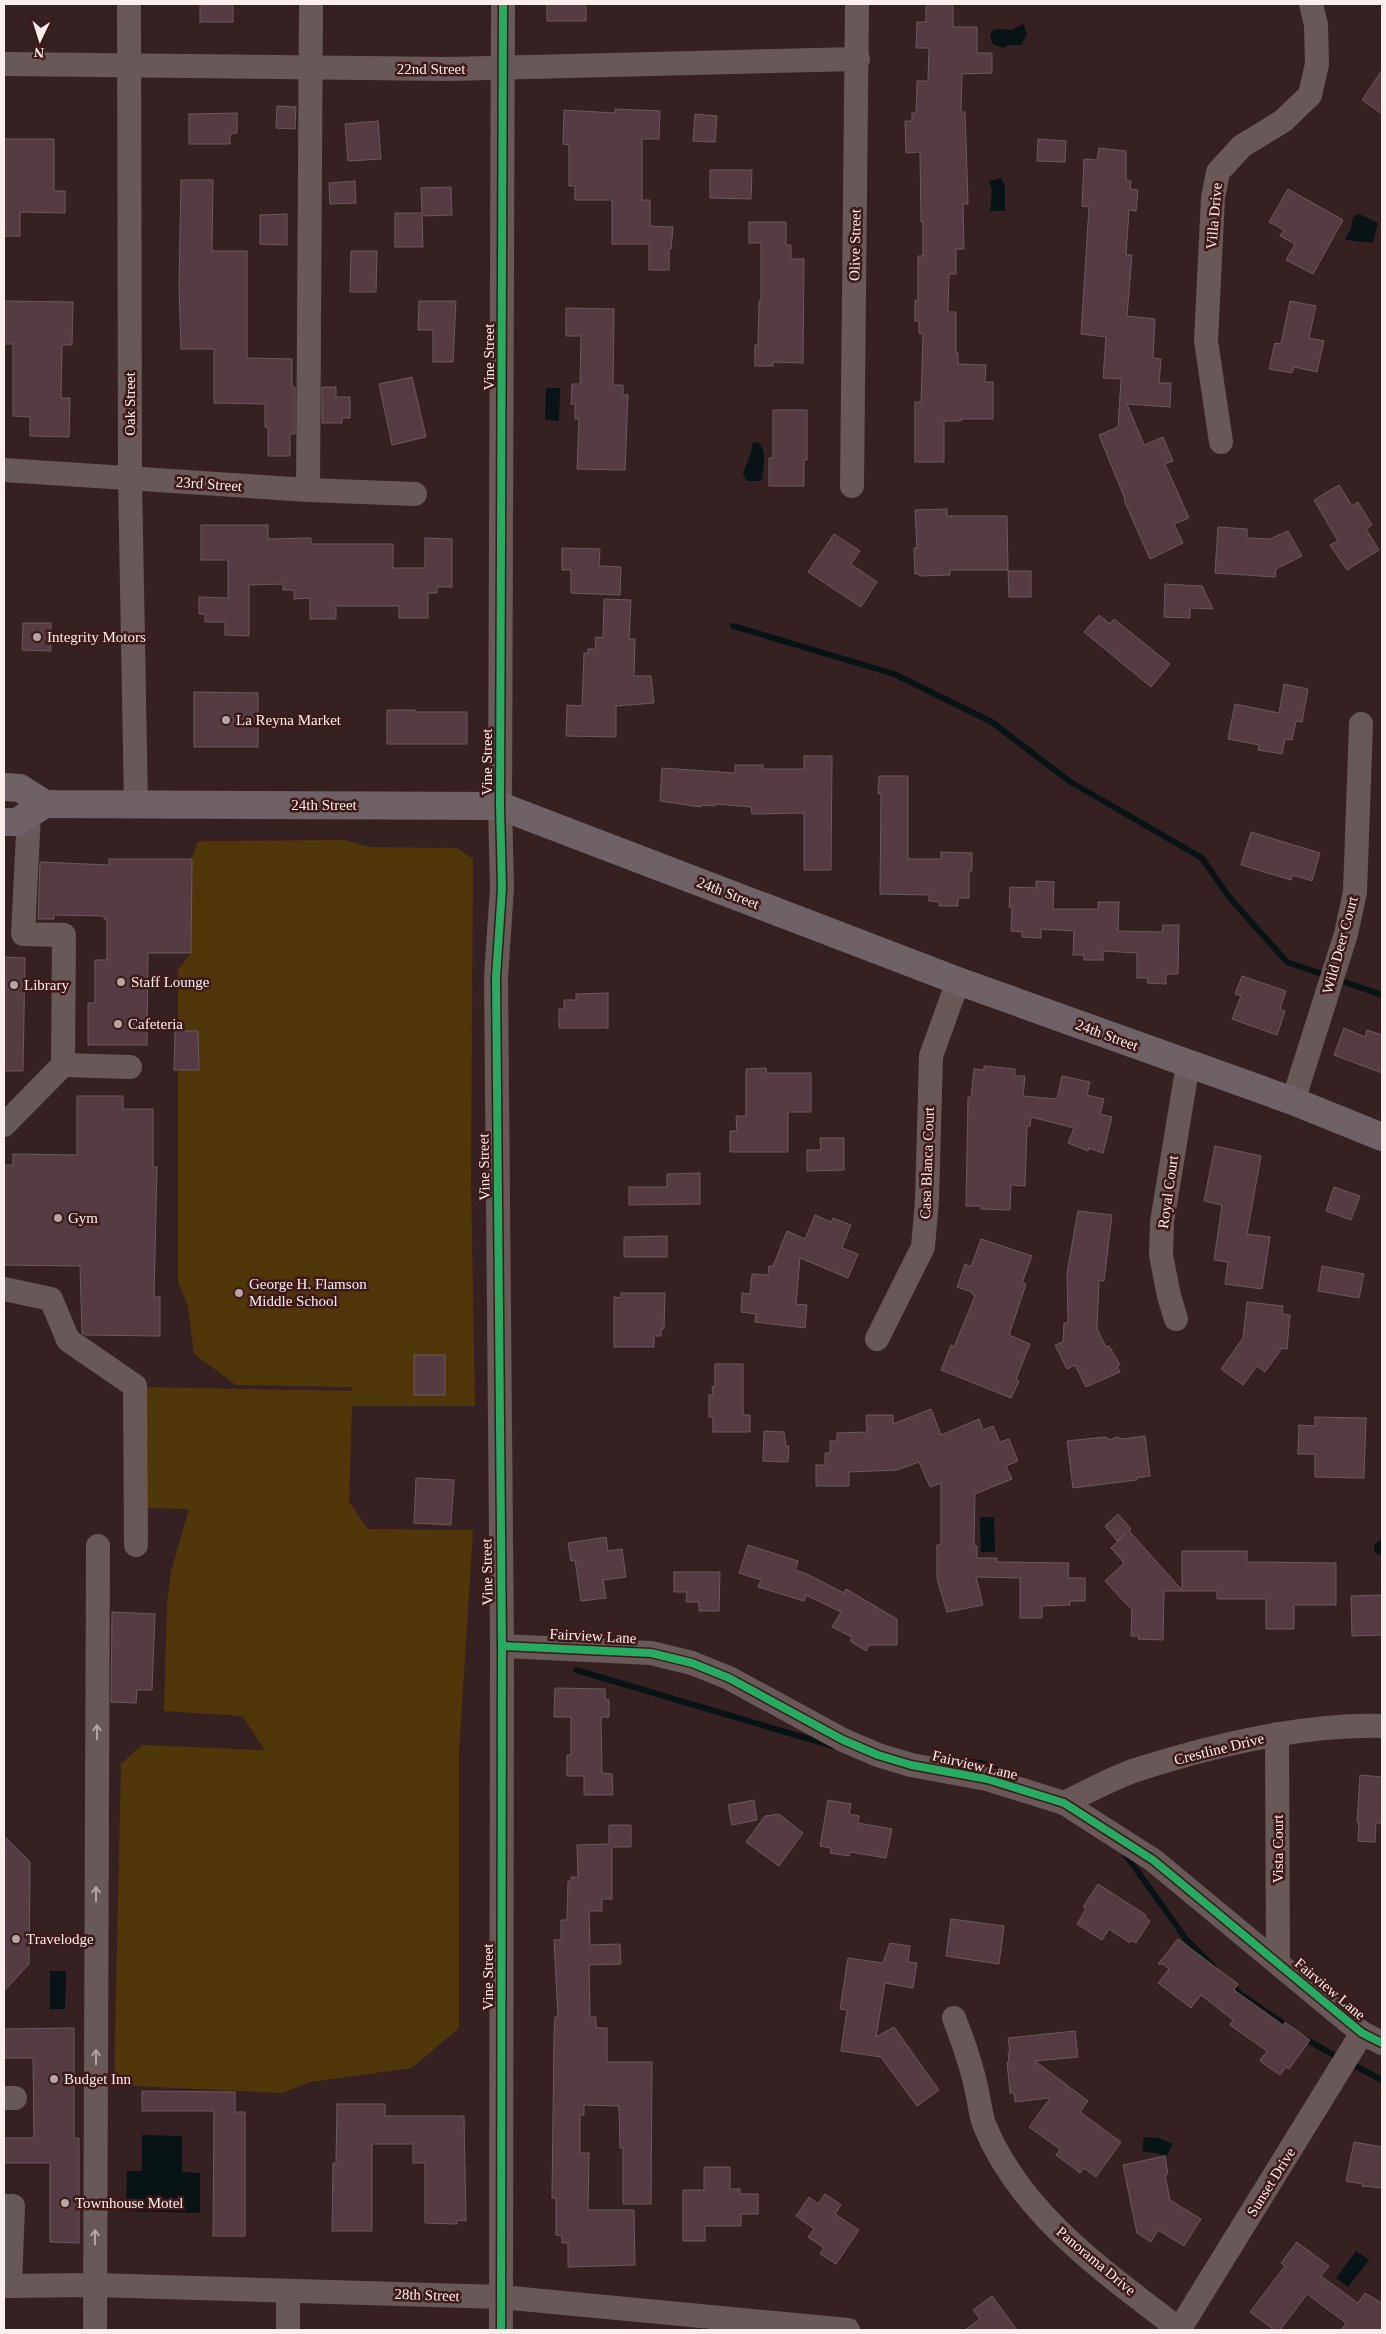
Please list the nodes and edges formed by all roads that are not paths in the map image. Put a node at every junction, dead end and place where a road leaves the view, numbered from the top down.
1 (128, 4) edge
2 (311, 4) edge
3 (503, 4) edge
4 (857, 4) edge
5 (1311, 4) edge
6 (858, 59) junction
7 (4, 64) edge
8 (128, 66) junction
9 (311, 68) junction
10 (504, 68) junction
11 (1221, 442) dead end
12 (4, 470) edge
13 (130, 478) junction
14 (852, 486) dead end
15 (308, 490) junction
16 (415, 494) dead end
17 (1362, 724) dead end
18 (4, 787) edge
19 (136, 805) junction
20 (500, 806) junction
21 (26, 813) edge
22 (958, 982) junction
23 (1188, 1064) junction
24 (63, 1065) junction
25 (130, 1067) dead end
26 (1293, 1101) junction
27 (4, 1125) edge
28 (1382, 1137) edge
29 (4, 1289) edge
30 (1176, 1319) dead end
31 (877, 1339) dead end
32 (136, 1545) dead end
33 (98, 1546) dead end
34 (502, 1646) junction
35 (1382, 1726) edge
36 (1277, 1734) junction
37 (1064, 1803) junction
38 (1278, 1963) junction
39 (954, 2018) dead end
40 (1372, 2038) edge
41 (9, 2206) edge
42 (95, 2285) junction
43 (7, 2286) edge
44 (288, 2291) junction
45 (501, 2297) junction
46 (95, 2330) edge
47 (288, 2330) edge
48 (501, 2330) edge
49 (848, 2330) edge
50 (1179, 2330) edge

1 - 8 street, Oak Street
2 - 9 street
3 - 10 street, Vine Street
4 - 6 street, Olive Street
5 - 11 street, Villa Drive
6 - 10 street, 22nd Street
6 - 14 street, Olive Street
7 - 8 street, 22nd Street
8 - 9 street, 22nd Street
8 - 13 street, Oak Street
9 - 10 street, 22nd Street
9 - 15 street
10 - 20 street, Vine Street
12 - 13 street, 23rd Street
13 - 15 street, 23rd Street
13 - 19 street, Oak Street
15 - 16 street, 23rd Street
17 - 26 street, Wild Deer Court
18 - 21 main road
19 - 20 main road, 24th Street
19 - 21 main road, 24th Street
20 - 22 main road, 24th Street
20 - 34 street, Vine Street
21 - 24 street
22 - 23 main road, 24th Street
22 - 31 street, Casa Blanca Court
23 - 26 main road, 24th Street
23 - 30 street, Royal Court
24 - 25 street
24 - 27 street
26 - 28 main road, 24th Street
29 - 32 street
42 -> 33 street
34 - 37 street, Fairview Lane
34 - 45 street, Vine Street
35 - 36 street, Crestline Drive
36 - 37 street, Crestline Drive
36 - 38 street, Vista Court
37 - 38 street, Fairview Lane
38 - 40 street, Fairview Lane
39 - 50 street, Panorama Drive
40 - 50 street, Sunset Drive
41 - 43 street
42 - 43 street, 28th Street
42 - 44 street, 28th Street
42 - 46 street
44 - 45 street, 28th Street
44 - 47 street
45 - 48 street, Vine Street
45 - 49 street, 28th Street

